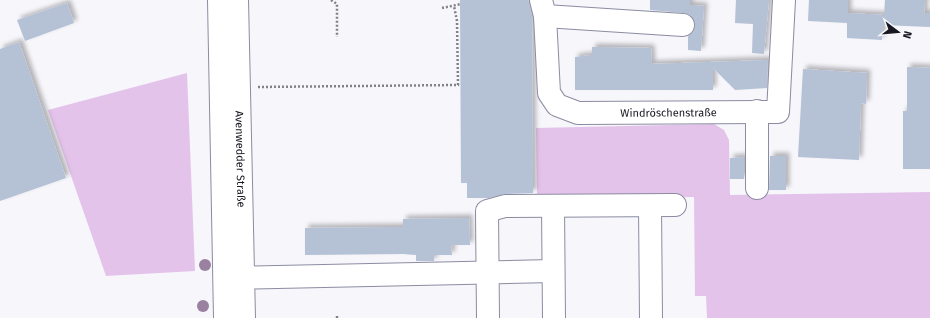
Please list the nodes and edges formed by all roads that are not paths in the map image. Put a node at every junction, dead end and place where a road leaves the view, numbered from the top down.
1 (219, 0) edge
2 (237, 0) edge
3 (784, 0) edge
4 (543, 8) edge
5 (682, 25) dead end
6 (757, 111) junction
7 (757, 188) dead end
8 (675, 205) dead end
9 (553, 206) junction
10 (650, 206) junction
11 (553, 271) junction
12 (488, 272) junction
13 (234, 278) junction
14 (225, 318) edge
15 (244, 318) edge
16 (488, 318) edge
17 (554, 318) edge
18 (651, 318) edge

1 - 13 main road, Avenwedder Straße
2 - 13 main road, Avenwedder Straße
3 - 6 main road, Windröschenstraße
4 - 5 main road
4 - 6 main road, Windröschenstraße
6 - 7 main road
8 - 10 main road
9 - 10 main road
9 - 11 main road
9 - 12 main road
10 - 18 main road
11 - 12 main road
11 - 17 main road
12 - 13 main road
12 - 16 main road
13 - 14 main road, Avenwedder Straße
13 - 15 main road, Avenwedder Straße

